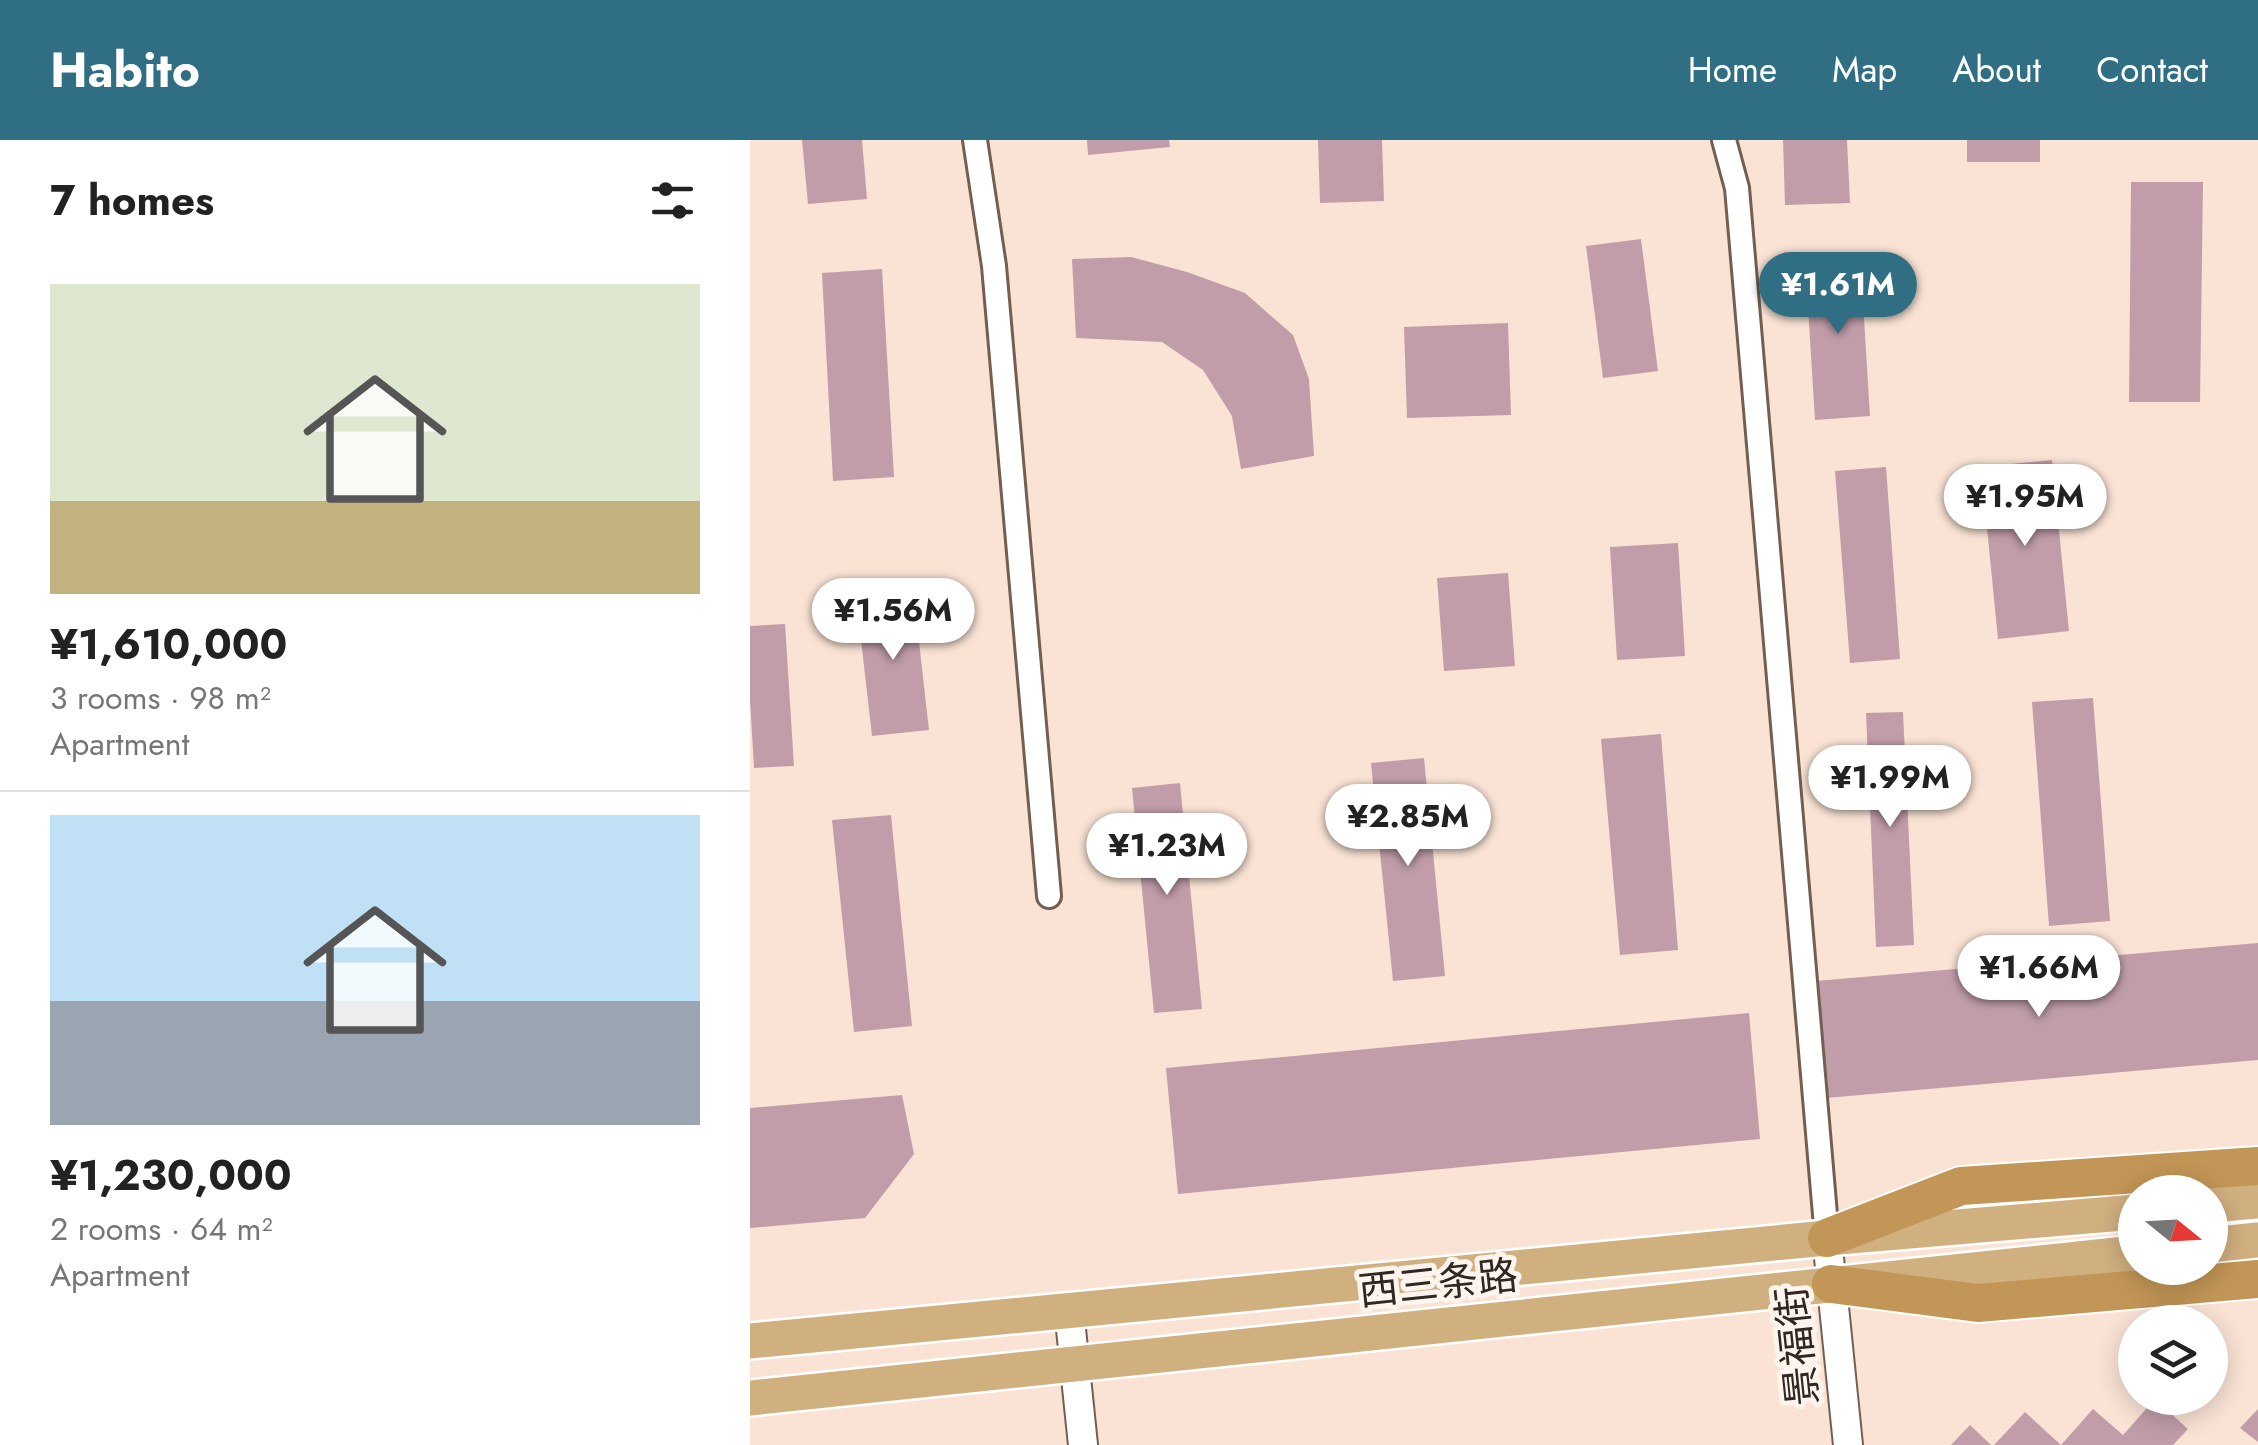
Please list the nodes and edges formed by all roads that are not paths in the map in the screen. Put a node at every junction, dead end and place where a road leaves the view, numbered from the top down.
1 (975, 140) edge
2 (1724, 140) edge
3 (1049, 896) dead end
4 (2258, 1166) edge
5 (2258, 1201) edge
6 (2228, 1204) edge
7 (2118, 1213) edge
8 (1827, 1238) junction
9 (2258, 1240) edge
10 (2228, 1243) edge
11 (2118, 1254) edge
12 (2258, 1278) edge
13 (1831, 1284) junction
14 (1069, 1310) junction
15 (750, 1340) edge
16 (1075, 1364) junction
17 (750, 1398) edge
18 (1082, 1445) edge
19 (1848, 1445) edge

1 - 3 street
2 - 8 street
4 - 8 highway
5 - 6 main road
7 - 8 main road, 西三条路
8 - 13 street, 景福街
8 - 14 main road, 西三条路
9 - 10 main road
11 - 13 main road, 西三条路
12 - 13 highway
13 - 16 main road, 西三条路
13 - 19 street, 景福街
14 - 15 main road, 西三条路
14 - 16 street
16 - 17 main road, 西三条路
16 - 18 street

